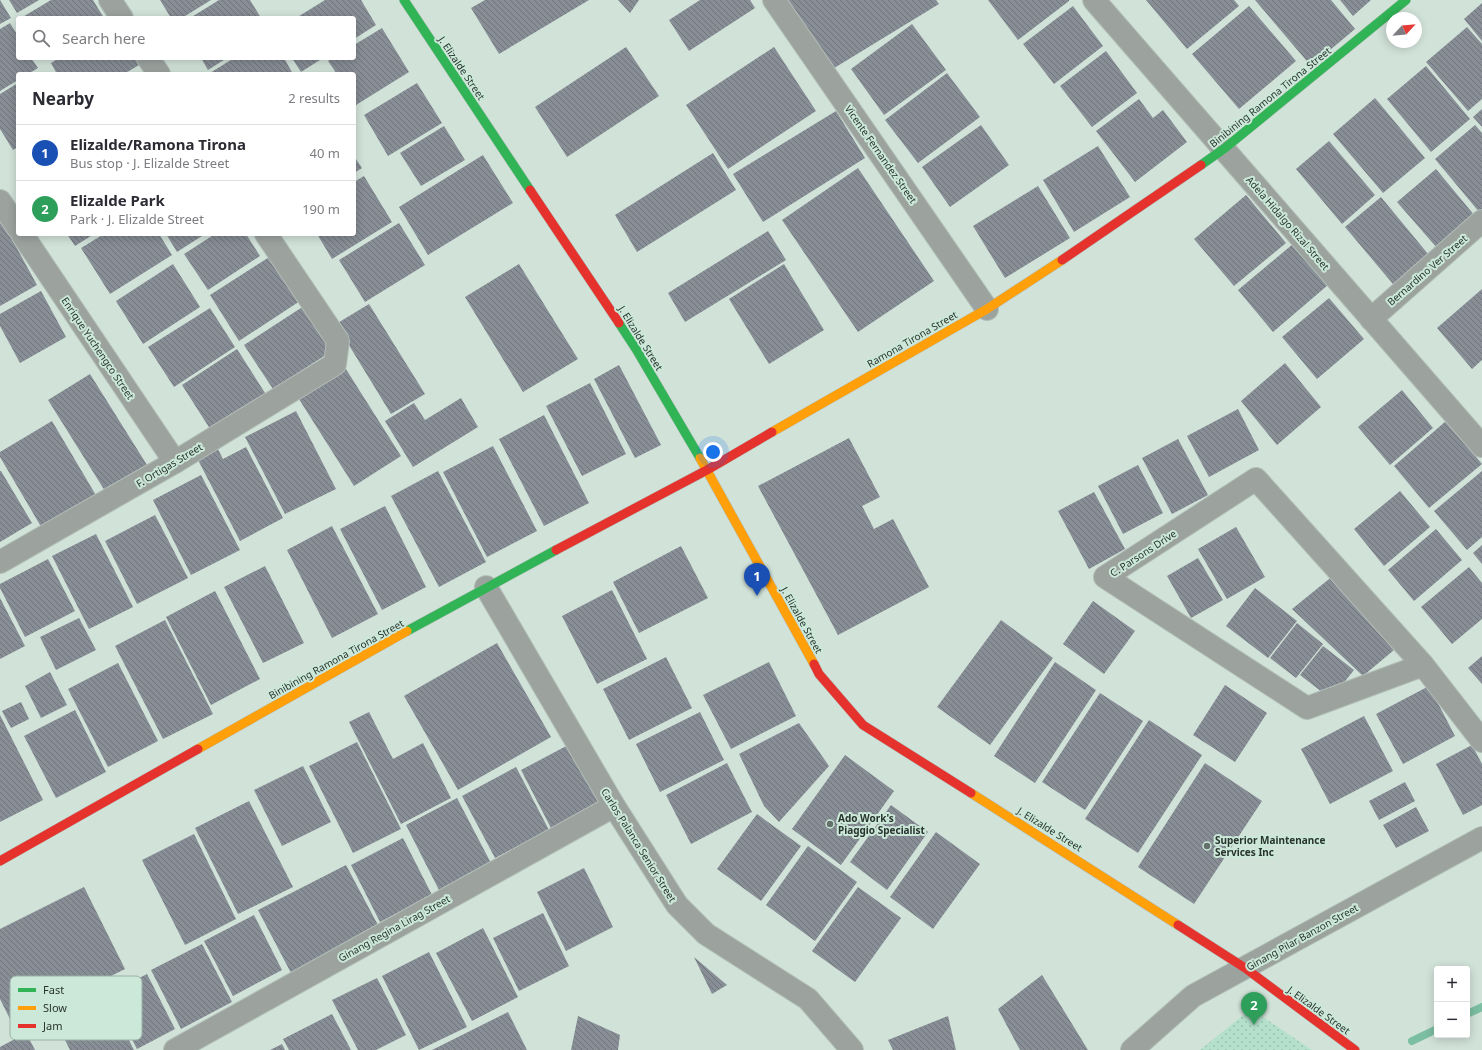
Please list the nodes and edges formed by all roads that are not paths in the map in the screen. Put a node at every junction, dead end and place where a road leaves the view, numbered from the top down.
1 (110, 0) edge
2 (404, 0) edge
3 (774, 0) edge
4 (1094, 0) edge
5 (1406, 0) edge
6 (121, 16) edge
7 (149, 60) edge
8 (158, 72) edge
9 (1224, 148) junction
10 (0, 201) edge
11 (1144, 205) joint
12 (1482, 221) edge
13 (16, 225) edge
14 (23, 236) edge
15 (267, 236) edge
16 (987, 309) junction
17 (1371, 319) junction
18 (1482, 446) edge
19 (175, 462) junction
20 (707, 470) junction
21 (685, 481) joint
22 (0, 562) edge
23 (486, 587) junction
24 (1423, 665) junction
25 (1482, 741) edge
26 (614, 806) junction
27 (1482, 838) edge
28 (0, 861) edge
29 (1245, 968) junction
30 (175, 1050) edge
31 (852, 1050) edge
32 (1132, 1050) edge
33 (1356, 1050) edge

1 - 6 street
2 - 20 street, J. Elizalde Street
3 - 16 street, Vicente Fernandez Street
4 - 9 street, Adela Hidalgo Rizal Street
5 - 9 street, Binibining Ramona Tirona Street
7 - 8 street
9 - 11 street, Binibining Ramona Tirona Street
9 - 17 street, Adela Hidalgo Rizal Street
10 - 13 street
11 - 16 street, Ramona Tirona Street
12 - 17 street, Bernardino Ver Street
14 - 19 street, Enrique Yuchengco Street
15 - 19 street, F. Ortigas Street
16 - 20 street, Ramona Tirona Street
17 - 18 street, Adela Hidalgo Rizal Street
19 - 22 street, F. Ortigas Street
20 - 21 street, Ramona Tirona Street
20 - 29 street, J. Elizalde Street
21 - 23 street, Binibining Ramona Tirona Street
23 - 26 street, Carlos Palanca Senior Street
23 - 28 street, Binibining Ramona Tirona Street
24 - 24 street, C. Parsons Drive
24 - 25 street, C. Parsons Drive
26 - 30 street, Ginang Regina Lirag Street
26 - 31 street, Carlos Palanca Senior Street
27 - 29 street, Ginang Pilar Banzon Street
29 - 32 street, Ginang Pilar Banzon Street
29 - 33 street, J. Elizalde Street

